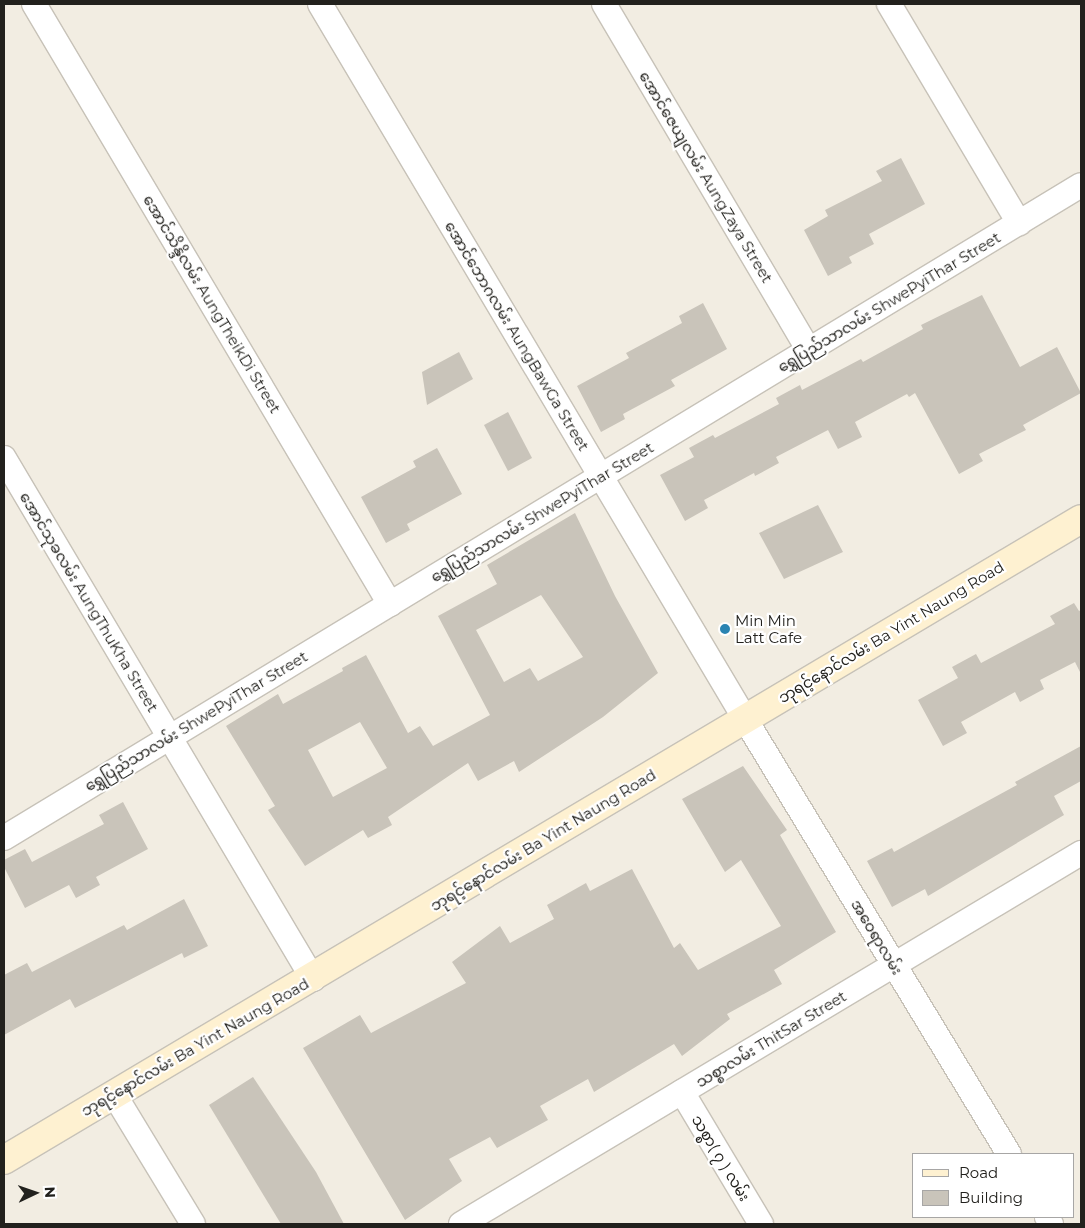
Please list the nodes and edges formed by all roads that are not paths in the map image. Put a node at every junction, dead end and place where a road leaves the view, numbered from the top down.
1 (34, 4) edge
2 (320, 4) edge
3 (604, 4) edge
4 (889, 4) edge
5 (1081, 185) edge
6 (1019, 223) junction
7 (809, 350) junction
8 (4, 458) edge
9 (601, 476) junction
10 (1081, 519) edge
11 (390, 604) junction
12 (745, 720) junction
13 (170, 737) junction
14 (4, 838) edge
15 (1081, 853) edge
16 (895, 965) junction
17 (313, 979) junction
18 (682, 1092) junction
19 (114, 1094) junction
20 (1008, 1153) edge
21 (4, 1160) edge
22 (471, 1222) edge
23 (193, 1224) edge
24 (761, 1224) edge

1 - 11 street, အောင်သိန္ဒိလမ်း AungTheikDi Street
2 - 9 street, အောင်ဘောဂလမ်း AungBawGa Street
3 - 7 street, အောင်ဇေယျလမ်း AungZaya Street
4 - 6 street
5 - 6 street, ရွှေပြည်သာလမ်း ShwePyiThar Street
6 - 7 street, ရွှေပြည်သာလမ်း ShwePyiThar Street
7 - 9 street, ရွှေပြည်သာလမ်း ShwePyiThar Street
8 - 13 street, အောင်သုခလမ်း AungThuKha Street
9 - 11 street, ရွှေပြည်သာလမ်း ShwePyiThar Street
9 - 12 street, အောင်ဘောဂလမ်း AungBawGa Street
10 - 12 main road, ဘုရင့်နောင်လမ်း Ba Yint Naung Road
11 - 13 street, ရွှေပြည်သာလမ်း ShwePyiThar Street
12 - 16 street, အဝေရာလမ်း
12 - 17 main road, ဘုရင့်နောင်လမ်း Ba Yint Naung Road
13 - 14 street, ရွှေပြည်သာလမ်း ShwePyiThar Street
13 - 17 street, အောင်သုခလမ်း AungThuKha Street
15 - 16 street, သစ္စာလမ်း ThitSar Street
16 - 18 street, သစ္စာလမ်း ThitSar Street
16 - 20 street, အဝေရာလမ်း
17 - 19 main road, ဘုရင့်နောင်လမ်း Ba Yint Naung Road
18 - 22 street, သစ္စာလမ်း ThitSar Street
18 - 24 street, သစ္စာ( ၇ ) လမ်း
19 - 21 main road, ဘုရင့်နောင်လမ်း Ba Yint Naung Road
19 - 23 street

